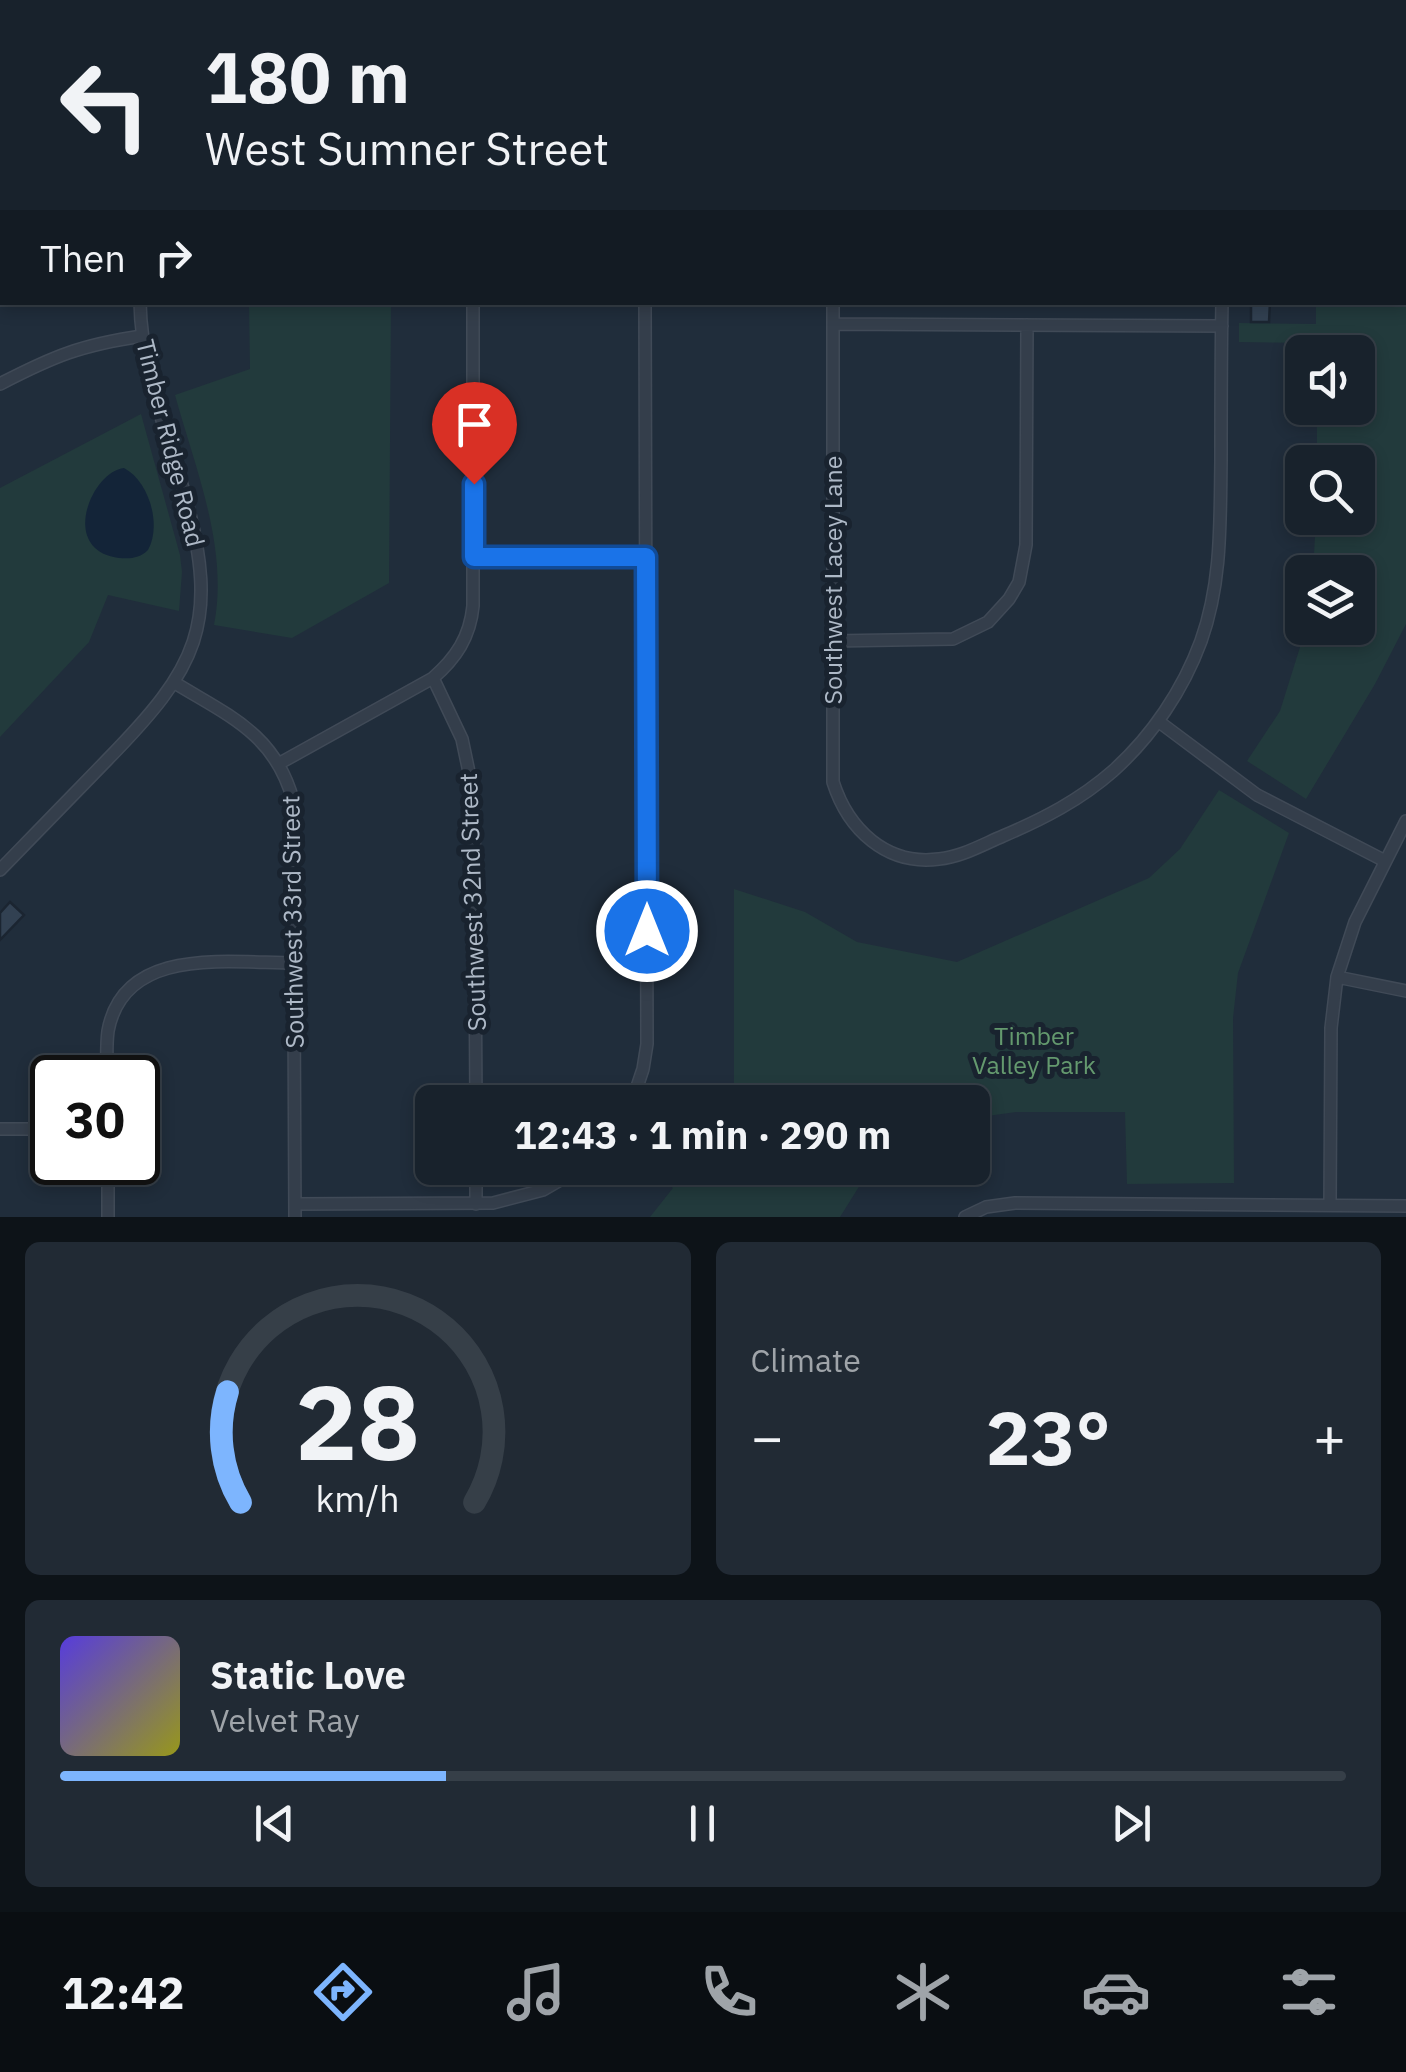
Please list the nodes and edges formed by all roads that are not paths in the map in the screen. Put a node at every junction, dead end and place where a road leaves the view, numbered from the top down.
1 (140, 305) edge
2 (474, 305) edge
3 (645, 305) edge
4 (833, 305) edge
5 (1222, 305) edge
6 (833, 324) junction
7 (1028, 325) junction
8 (1222, 326) junction
9 (142, 336) junction
10 (0, 384) edge
11 (474, 557) junction
12 (646, 557) junction
13 (832, 641) junction
14 (433, 678) junction
15 (175, 683) junction
16 (1158, 721) junction
17 (280, 763) junction
18 (1406, 821) edge
19 (1384, 861) junction
20 (0, 870) edge
21 (294, 964) junction
22 (1336, 977) junction
23 (1406, 992) edge
24 (107, 1055) edge
25 (476, 1085) edge
26 (638, 1085) edge
27 (0, 1129) edge
28 (30, 1129) edge
29 (108, 1185) edge
30 (476, 1185) edge
31 (548, 1185) edge
32 (476, 1204) junction
33 (1330, 1205) junction
34 (1406, 1206) edge
35 (295, 1211) edge
36 (108, 1217) edge
37 (965, 1217) edge

1 - 9 street, Timber Ridge Road
2 - 11 street
3 - 12 street
4 - 6 street, Southwest Lacey Lane
5 - 8 street
6 - 7 street
6 - 13 street, Southwest Lacey Lane
7 - 8 street
7 - 13 street
8 - 16 street
9 - 10 street
9 - 15 street, Timber Ridge Road
11 - 12 street
11 - 14 street
12 - 26 street
13 - 16 street, Southwest Lacey Lane
14 - 17 street
14 - 25 street, Southwest 32nd Street
15 - 17 street, Southwest 33rd Street
15 - 20 street, Timber Ridge Road
16 - 19 street
17 - 21 street, Southwest 33rd Street
18 - 19 street
19 - 22 street
21 - 24 street
21 - 35 street, Southwest 33rd Street
22 - 23 street
22 - 33 street
27 - 28 street
29 - 36 street
30 - 32 street
31 - 32 street
32 - 35 street
33 - 34 street
33 - 37 street

